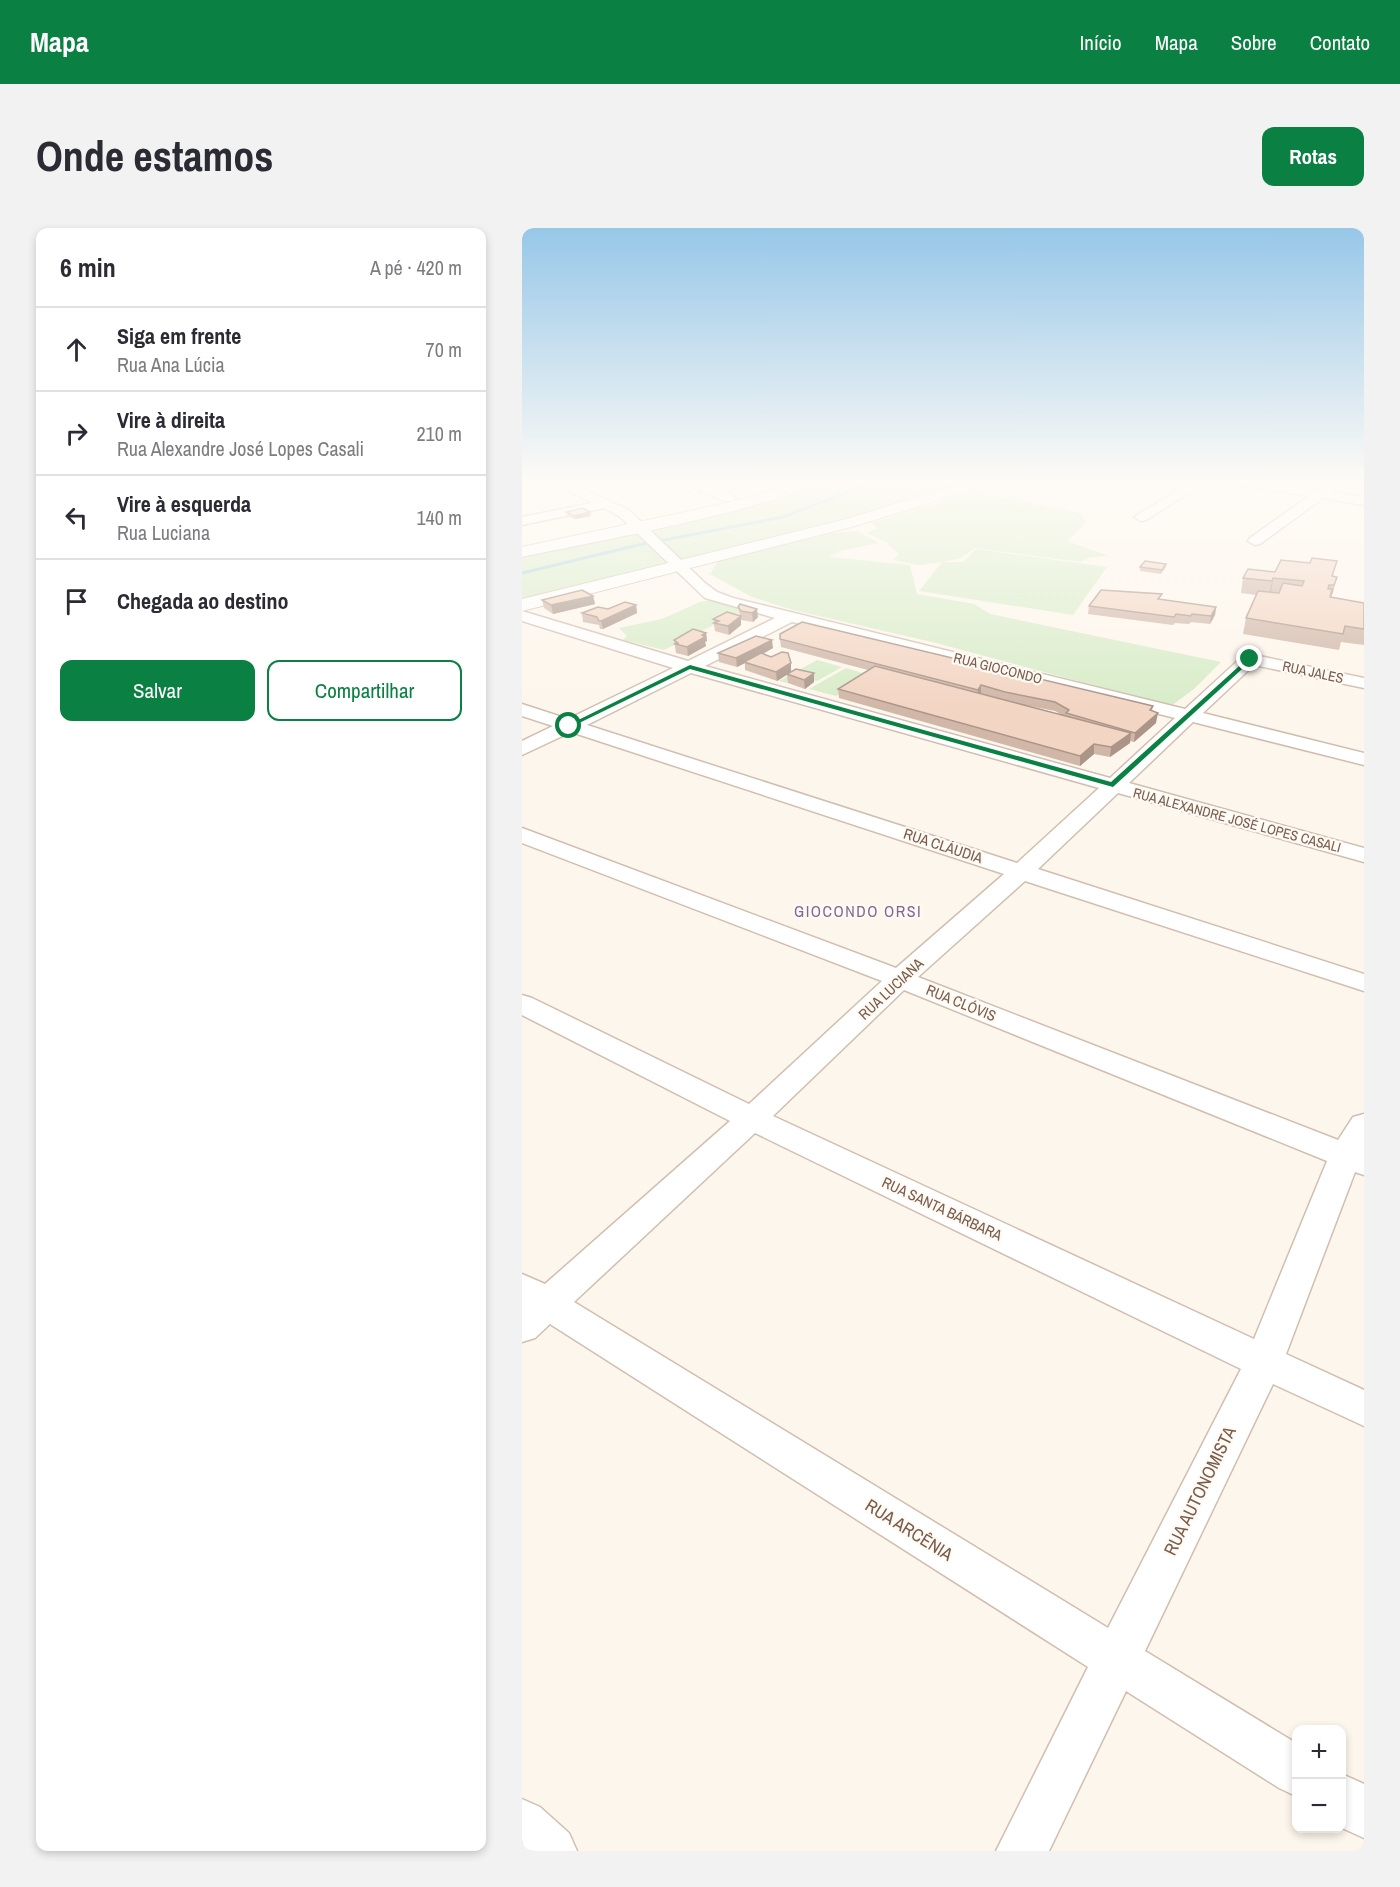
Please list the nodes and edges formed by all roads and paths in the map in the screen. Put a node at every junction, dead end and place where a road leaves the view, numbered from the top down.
1 (668, 556) edge
2 (714, 556) edge
3 (676, 565) junction
4 (522, 605) edge
5 (522, 616) edge
6 (792, 616) junction
7 (1263, 661) joint
8 (690, 667) junction
9 (1364, 683) edge
10 (522, 710) edge
11 (1188, 716) junction
12 (569, 726) junction
13 (522, 749) edge
14 (1364, 759) edge
15 (1113, 785) junction
16 (522, 835) edge
17 (1364, 855) edge
18 (1021, 872) junction
19 (900, 979) junction
20 (1364, 983) edge
21 (522, 1004) edge
22 (752, 1119) junction
23 (1364, 1125) edge
24 (1355, 1159) edge
25 (530, 1306) edge
26 (1264, 1362) junction
27 (1364, 1409) edge
28 (1117, 1659) junction
29 (1292, 1768) edge
30 (1346, 1802) edge
31 (1364, 1814) edge
32 (522, 1826) edge
33 (551, 1851) edge
34 (1023, 1851) edge

1 - 3 street, RUA GIOCONDO
2 - 3 main road
3 - 4 main road
3 - 6 street, RUA GIOCONDO
5 - 8 street, RUA ALEXANDRE JOSÉ LOPES CASALI
6 - 8 street
6 - 11 street, RUA GIOCONDO
7 - 9 street, RUA JALES
7 - 11 street, RUA LUCIANA
8 - 12 street
8 - 15 street, RUA ALEXANDRE JOSÉ LOPES CASALI
10 - 12 street, RUA CLÁUDIA
11 - 14 street, RUA GIOCONDO
11 - 15 street, RUA LUCIANA
12 - 13 street
12 - 18 street, RUA CLÁUDIA
15 - 17 street, RUA ALEXANDRE JOSÉ LOPES CASALI
15 - 18 street, RUA LUCIANA
16 - 19 street, RUA CLÓVIS
18 - 19 street, RUA LUCIANA
18 - 20 street, RUA CLÁUDIA
19 - 22 street, RUA LUCIANA
19 - 24 street, RUA CLÓVIS
21 - 22 street, RUA SANTA BÁRBARA
22 - 25 street, RUA LUCIANA
22 - 26 street, RUA SANTA BÁRBARA
23 - 24 street, RUA AUTONOMISTA
24 - 26 street, RUA AUTONOMISTA
25 - 28 street, RUA ARCÊNIA
26 - 27 street, RUA SANTA BÁRBARA
26 - 28 street, RUA AUTONOMISTA
28 - 29 street, RUA ARCÊNIA
28 - 34 street, RUA AUTONOMISTA
30 - 31 street
32 - 33 street

